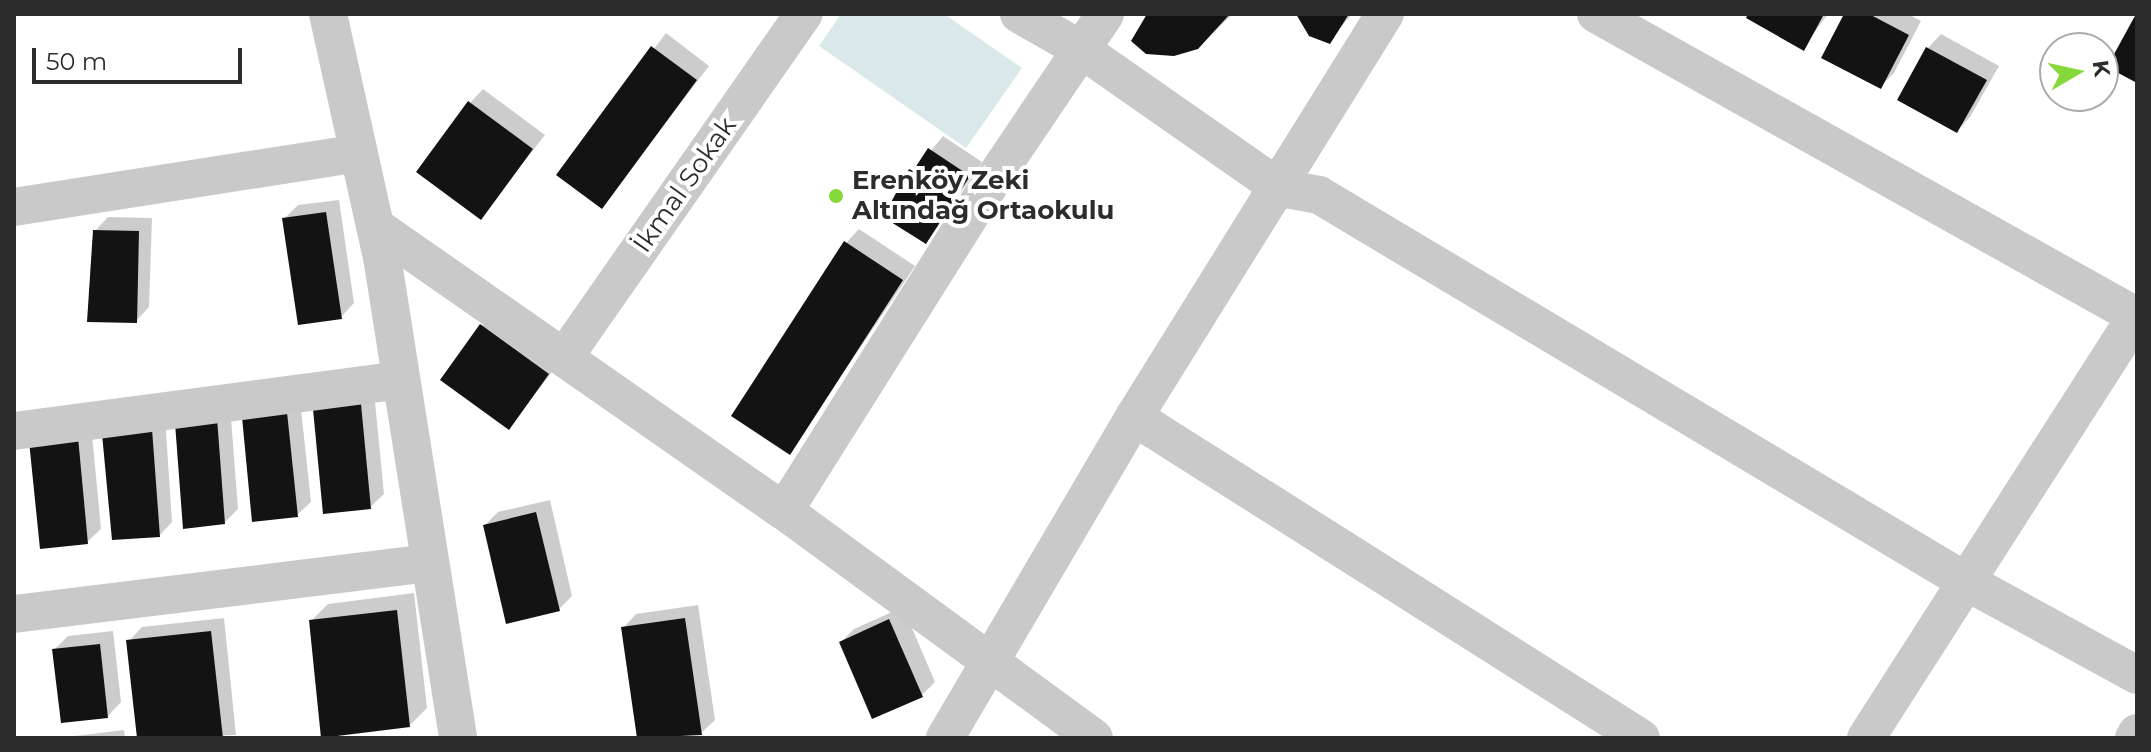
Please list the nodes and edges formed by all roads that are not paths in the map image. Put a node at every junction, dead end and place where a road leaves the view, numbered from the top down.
1 (328, 14) edge
2 (804, 14) edge
3 (1019, 14) edge
4 (1105, 14) edge
5 (1385, 14) edge
6 (1596, 14) edge
7 (1082, 50) junction
8 (358, 153) junction
9 (1280, 188) junction
10 (14, 207) edge
11 (375, 226) junction
12 (2136, 316) edge
13 (565, 356) junction
14 (401, 380) junction
15 (1134, 417) junction
16 (14, 431) edge
17 (784, 511) junction
18 (430, 563) junction
19 (1967, 582) junction
20 (14, 614) edge
21 (989, 663) junction
22 (2137, 675) edge
23 (458, 738) edge
24 (945, 738) edge
25 (1094, 738) edge
26 (1641, 738) edge
27 (1866, 738) edge

1 - 8 street
2 - 13 street, İkmal Sokak
3 - 7 street
4 - 7 street
5 - 9 street
6 - 12 street
7 - 9 street
7 - 17 street
8 - 10 street
8 - 11 street
9 - 15 street
9 - 19 street
11 - 13 street
11 - 14 street
12 - 19 street
13 - 17 street
14 - 16 street
14 - 18 street
15 - 21 street
15 - 26 street
17 - 21 street
18 - 20 street
18 - 23 street
19 - 22 street
19 - 27 street
21 - 24 street
21 - 25 street

